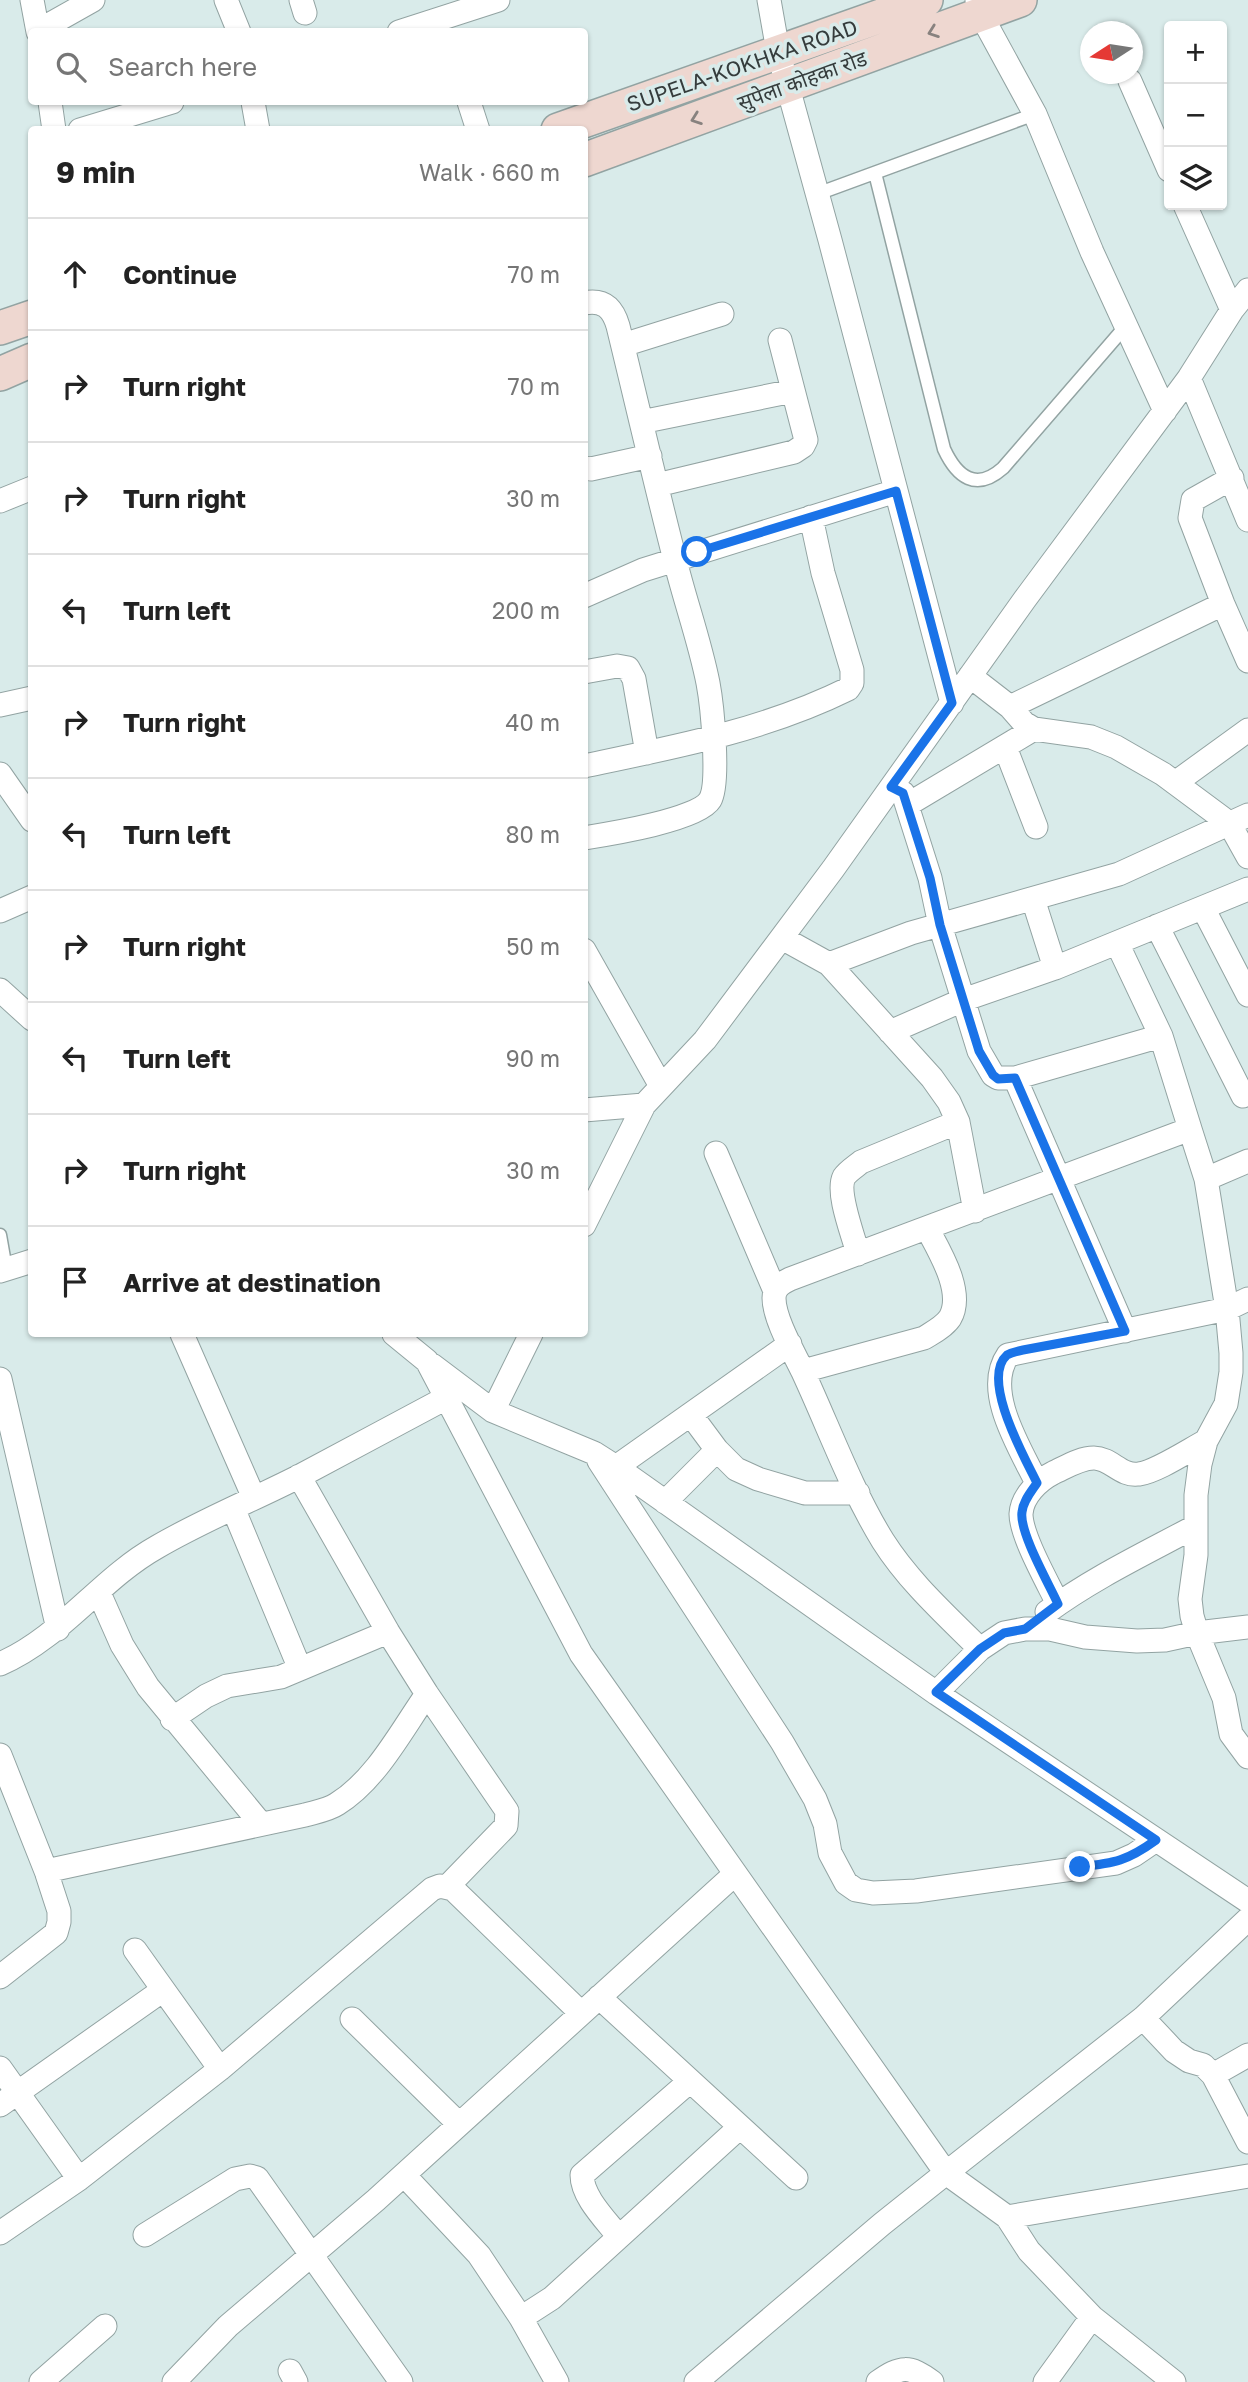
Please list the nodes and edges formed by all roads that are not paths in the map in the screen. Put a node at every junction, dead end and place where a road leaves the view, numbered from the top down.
1 (32, 0) edge
2 (93, 0) edge
3 (226, 0) edge
4 (498, 0) edge
5 (769, 0) edge
6 (926, 0) edge
7 (1020, 0) edge
8 (979, 7) edge
9 (442, 17) edge
10 (37, 28) edge
11 (43, 28) edge
12 (237, 28) edge
13 (410, 28) edge
14 (778, 51) junction
15 (1131, 84) edge
16 (787, 85) junction
17 (50, 105) edge
18 (162, 105) edge
19 (254, 105) edge
20 (470, 105) edge
21 (1035, 114) junction
22 (53, 126) edge
23 (93, 126) edge
24 (257, 126) edge
25 (477, 126) edge
26 (569, 126) edge
27 (588, 159) edge
28 (1164, 159) edge
29 (875, 173) junction
30 (817, 194) junction
31 (1188, 210) edge
32 (1240, 301) edge
33 (588, 302) edge
34 (722, 314) dead end
35 (28, 318) edge
36 (1125, 327) junction
37 (0, 328) edge
38 (780, 341) dead end
39 (623, 345) junction
40 (28, 362) edge
41 (0, 374) edge
42 (1189, 378) junction
43 (793, 391) junction
44 (1165, 411) junction
45 (641, 422) junction
46 (650, 456) junction
47 (588, 469) edge
48 (1232, 478) junction
49 (657, 485) junction
50 (28, 490) edge
51 (896, 491) junction
52 (0, 501) edge
53 (811, 517) junction
54 (1248, 520) edge
55 (675, 559) junction
56 (588, 594) edge
57 (1223, 604) junction
58 (1248, 661) edge
59 (588, 671) edge
60 (970, 676) junction
61 (28, 699) edge
62 (952, 703) junction
63 (0, 705) edge
64 (1010, 707) junction
65 (1034, 729) junction
66 (1248, 730) edge
67 (713, 739) junction
68 (1005, 747) junction
69 (647, 753) junction
70 (588, 765) edge
71 (14, 780) edge
72 (1175, 783) junction
73 (891, 787) junction
74 (907, 806) junction
75 (28, 811) edge
76 (1238, 819) edge
77 (1036, 827) dead end
78 (588, 837) edge
79 (1248, 857) edge
80 (1248, 889) edge
81 (28, 899) edge
82 (1032, 899) junction
83 (1203, 908) junction
84 (0, 911) edge
85 (940, 925) junction
86 (1157, 926) junction
87 (782, 937) junction
88 (1116, 943) junction
89 (588, 957) edge
90 (829, 964) junction
91 (1055, 968) junction
92 (0, 990) edge
93 (1248, 995) edge
94 (963, 1000) junction
95 (28, 1015) edge
96 (890, 1031) junction
97 (1161, 1036) junction
98 (1015, 1078) junction
99 (661, 1086) junction
100 (1243, 1096) dead end
101 (644, 1105) junction
102 (588, 1110) edge
103 (958, 1122) junction
104 (1190, 1129) junction
105 (716, 1153) dead end
106 (1248, 1161) edge
107 (1059, 1178) junction
108 (1206, 1179) junction
109 (975, 1211) junction
110 (588, 1217) edge
111 (928, 1228) junction
112 (0, 1235) edge
113 (858, 1254) junction
114 (28, 1262) edge
115 (3, 1270) edge
116 (775, 1291) junction
117 (1248, 1299) edge
118 (1227, 1309) junction
119 (1125, 1331) junction
120 (183, 1337) edge
121 (398, 1337) edge
122 (530, 1337) edge
123 (790, 1344) junction
124 (427, 1361) junction
125 (1240, 1370) edge
126 (803, 1371) junction
127 (0, 1379) edge
128 (446, 1398) junction
129 (493, 1411) junction
130 (4, 1415) edge
131 (691, 1415) junction
132 (1206, 1441) junction
133 (717, 1450) junction
134 (594, 1453) junction
135 (616, 1467) junction
136 (299, 1476) junction
137 (1037, 1483) junction
138 (858, 1493) junction
139 (254, 1498) junction
140 (665, 1502) junction
141 (233, 1508) junction
142 (1196, 1526) junction
143 (99, 1593) junction
144 (1058, 1604) junction
145 (1248, 1628) edge
146 (58, 1629) junction
147 (1025, 1629) junction
148 (388, 1632) junction
149 (1198, 1633) junction
150 (980, 1649) junction
151 (0, 1664) edge
152 (300, 1669) junction
153 (936, 1692) junction
154 (427, 1694) junction
155 (172, 1719) junction
156 (0, 1755) edge
157 (1248, 1757) edge
158 (261, 1824) junction
159 (1156, 1840) junction
160 (46, 1871) junction
161 (735, 1874) junction
162 (447, 1886) junction
163 (1248, 1901) edge
164 (1248, 1919) edge
165 (135, 1950) dead end
166 (0, 1977) edge
167 (163, 1990) junction
168 (598, 1997) junction
169 (581, 2013) junction
170 (1143, 2018) junction
171 (352, 2019) dead end
172 (1248, 2055) edge
173 (0, 2068) edge
174 (220, 2069) junction
175 (1213, 2075) junction
176 (690, 2081) junction
177 (9, 2099) edge
178 (459, 2124) junction
179 (740, 2127) junction
180 (1248, 2142) edge
181 (946, 2173) junction
182 (404, 2175) junction
183 (1248, 2176) edge
184 (796, 2178) dead end
185 (79, 2179) junction
186 (1007, 2217) junction
187 (0, 2233) edge
188 (145, 2235) dead end
189 (619, 2237) junction
190 (310, 2254) junction
191 (1092, 2317) junction
192 (521, 2318) junction
193 (105, 2326) dead end
194 (41, 2382) edge
195 (174, 2382) edge
196 (401, 2382) edge
197 (556, 2382) edge
198 (696, 2382) edge
199 (878, 2382) edge
200 (932, 2382) edge
201 (1045, 2382) edge
202 (1174, 2382) edge

1 - 10 street
2 - 11 street
3 - 12 street
4 - 9 street
5 - 14 street
6 - 14 street, SUPELA-KOKHKA ROAD
7 - 8 street, सुपेला कोहका रोड
8 -> 16 street, सुपेला कोहका रोड
8 - 21 street
9 - 13 street
14 - 16 street
14 - 26 street, SUPELA-KOKHKA ROAD
15 - 28 street
16 -> 27 street, सुपेला कोहका रोड
16 - 30 street
17 - 22 street
18 - 23 street
19 - 24 street
20 - 25 street
21 - 29 lane
21 - 36 street
29 - 30 lane
29 - 36 lane
30 - 51 street
31 - 32 street
32 - 42 street
33 - 39 street
34 - 39 street
35 - 37 street
36 - 44 street
38 - 43 street
39 - 45 street
40 - 41 street
42 - 44 street
42 - 48 street
43 - 45 street
43 - 49 street
44 - 60 street
45 - 46 street
46 - 47 street
46 - 49 street
48 - 54 street
48 - 57 street
49 - 55 street
50 - 52 street
51 - 53 street
51 - 62 street
53 - 55 street
53 - 67 street
55 - 56 street
55 - 67 street
57 - 58 street
57 - 64 street
59 - 69 street
60 - 62 street
60 - 64 street
61 - 63 street
62 - 73 street
64 - 65 street
65 - 68 street
65 - 72 street
66 - 72 street
67 - 69 street
67 - 78 street
68 - 74 street
68 - 77 street
69 - 70 street
71 - 75 street
72 - 76 street
73 - 74 street
73 - 87 street
74 - 85 street
76 - 79 street
76 - 82 street
80 - 83 street
81 - 84 street
82 - 85 street
82 - 91 street
83 - 86 street
83 - 93 street
85 - 90 street
85 - 94 street
86 - 88 street
86 - 100 street
87 - 90 street
87 - 99 street
88 - 91 street
88 - 97 street
89 - 99 street
90 - 96 street
91 - 94 street
92 - 95 street
94 - 96 street
94 - 98 street
96 - 103 street
97 - 98 street
97 - 104 street
98 - 107 street
99 - 101 street
101 - 102 street
101 - 110 street
103 - 109 street
103 - 113 street
104 - 107 street
104 - 108 street
105 - 116 street
106 - 108 street
107 - 109 street
107 - 119 street
108 - 118 street
109 - 111 street
111 - 113 street
111 - 126 street
112 - 115 lane
113 - 116 street
114 - 115 street
116 - 123 street
117 - 118 street
118 - 119 street
118 - 125 street
119 - 137 street
120 - 139 street
121 - 124 street
122 - 129 street
123 - 126 street
123 - 131 street
124 - 128 street
124 - 129 street
125 - 132 street
126 - 138 street
127 - 130 street
128 - 136 street
128 - 161 street
129 - 134 street
130 - 146 street
131 - 133 street
131 - 135 street
132 - 137 street
132 - 142 street
133 - 138 street
133 - 140 street
134 - 135 street
134 - 159 street
135 - 140 street
136 - 139 street
136 - 148 street
137 - 144 street
138 - 150 street
139 - 141 street
140 - 153 street
141 - 143 street
141 - 152 street
142 - 144 street
142 - 149 street
143 - 146 street
143 - 155 street
144 - 147 street
145 - 149 street
146 - 151 street
147 - 149 street
147 - 150 street
148 - 152 street
148 - 154 street
149 - 157 street
150 - 153 street
152 - 155 street
153 - 159 street
154 - 158 street
154 - 162 street
155 - 158 street
156 - 160 street
158 - 160 street
159 - 163 street
160 - 166 street
161 - 168 street
161 - 181 street
162 - 169 street
162 - 174 street
164 - 170 street
165 - 167 street
167 - 174 street
167 - 177 street
168 - 169 street
168 - 176 street
169 - 178 street
170 - 175 street
170 - 181 street
171 - 178 street
172 - 175 street
173 - 177 street
174 - 185 street
175 - 180 street
176 - 179 street
176 - 189 street
177 - 185 street
178 - 182 street
179 - 184 street
179 - 189 street
181 - 186 street
181 - 198 street
182 - 190 street
182 - 192 street
183 - 186 street
185 - 187 street
186 - 191 street
188 - 190 street
189 - 192 street
190 - 195 street
190 - 196 street
191 - 201 street
191 - 202 street
192 - 197 street
193 - 194 street
199 - 200 street

